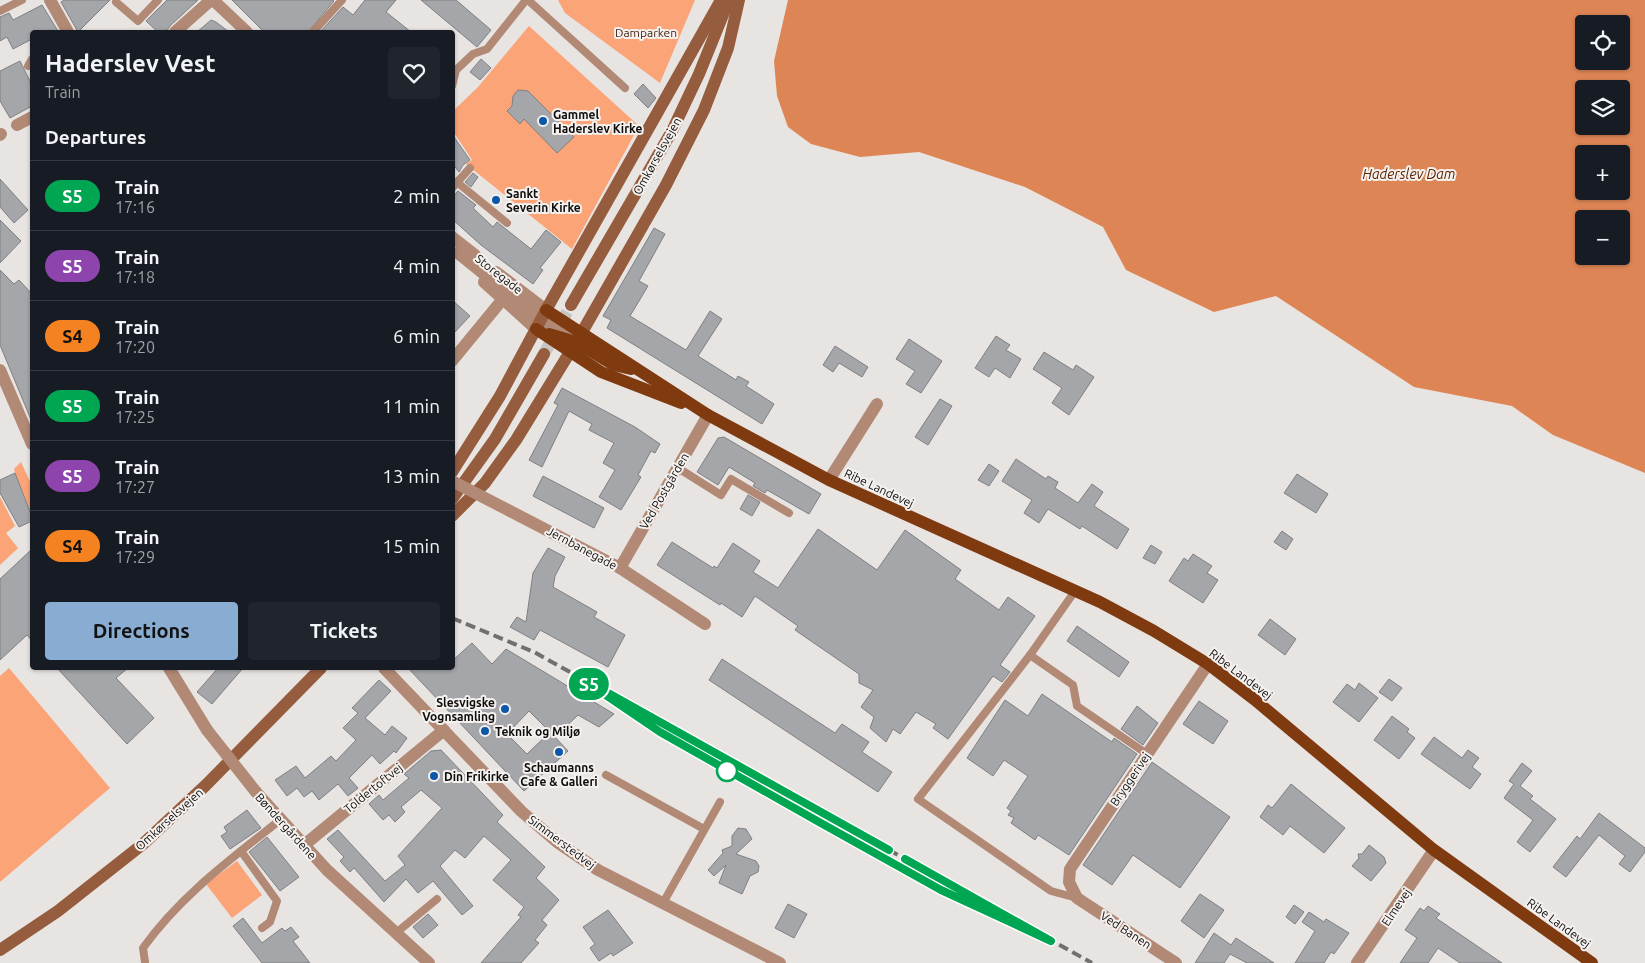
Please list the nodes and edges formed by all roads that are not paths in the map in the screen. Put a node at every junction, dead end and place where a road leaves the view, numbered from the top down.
1 (22, 0) edge
2 (50, 0) edge
3 (158, 0) edge
4 (212, 0) edge
5 (342, 0) edge
6 (527, 0) edge
7 (721, 0) edge
8 (729, 0) edge
9 (739, 0) edge
10 (116, 2) dead end
11 (0, 11) edge
12 (67, 30) edge
13 (177, 30) edge
14 (245, 30) edge
15 (315, 30) edge
16 (455, 74) edge
17 (625, 88) dead end
18 (30, 118) edge
19 (17, 125) dead end
20 (470, 168) dead end
21 (455, 185) edge
22 (507, 223) dead end
23 (455, 240) edge
24 (455, 249) edge
25 (502, 300) junction
26 (571, 305) tunnel mouth
27 (541, 320) junction
28 (576, 343) junction
29 (544, 354) tunnel mouth
30 (455, 357) edge
31 (0, 370) edge
32 (878, 404) dead end
33 (708, 414) junction
34 (30, 439) edge
35 (455, 467) edge
36 (678, 468) junction
37 (829, 480) junction
38 (455, 483) edge
39 (455, 496) edge
40 (455, 513) edge
41 (789, 513) dead end
42 (620, 568) junction
43 (1076, 591) junction
44 (705, 624) dead end
45 (1030, 655) junction
46 (1208, 664) junction
47 (170, 670) edge
48 (319, 670) edge
49 (386, 670) edge
50 (444, 730) junction
51 (1147, 754) junction
52 (606, 775) dead end
53 (720, 802) dead end
54 (280, 820) junction
55 (704, 829) junction
56 (303, 846) junction
57 (1434, 850) junction
58 (241, 851) junction
59 (1077, 898) junction
60 (437, 899) dead end
61 (664, 903) junction
62 (262, 928) dead end
63 (396, 933) junction
64 (0, 950) edge
65 (145, 962) edge
66 (429, 963) edge
67 (780, 963) edge
68 (1176, 963) edge
69 (1357, 963) edge
70 (1592, 963) edge

1 - 11 lane
2 - 12 street
3 - 10 lane
4 - 13 street
4 - 14 street
5 - 15 lane
6 - 16 lane
6 - 17 lane
7 - 27 main road
8 - 26 main road, Omkørselsvejen
9 - 28 main road
18 - 19 street
20 - 21 lane
21 - 22 lane
23 - 27 street, Storegade
24 - 25 street, Storegade
24 - 27 street
25 - 27 street, Storegade
25 - 30 street
27 - 28 main road, Ribe Landevej
27 - 28 main road
27 - 35 main road
28 - 33 main road, Ribe Landevej
28 - 33 main road, Ribe Landevej
28 - 40 main road
29 - 39 main road
31 - 34 street
32 - 37 street, Ribe Landevej
33 - 36 street, Ved Postgården
33 - 37 main road, Ribe Landevej
36 - 41 lane
36 - 42 street, Ved Postgården
37 - 43 main road, Ribe Landevej
38 - 42 street, Jernbanegade, bridge
42 - 44 street, Jernbanegade
43 - 45 lane
43 - 46 main road, Ribe Landevej
45 - 51 lane
45 - 59 lane
46 - 51 street, Bryggerivej
46 - 57 main road, Ribe Landevej
47 - 54 street, Bøndergårdene, bridge
48 - 64 main road, Omkørselsvejen
49 - 50 street, Simmerstedvej
50 - 56 street, Toldertoftvej
50 - 61 street, Simmerstedvej
51 - 59 street, Bryggerivej
52 - 55 lane
53 - 55 lane
54 - 56 street, Bøndergårdene
54 - 58 lane
55 - 61 lane
56 - 63 street, Bøndergårdene
57 - 69 street, Elmevej
57 - 70 main road, Ribe Landevej
58 - 62 lane
58 - 65 lane
59 - 68 street, Ved Banen
60 - 63 lane
61 - 67 street, Simmerstedvej
63 - 66 street, Bøndergårdene

